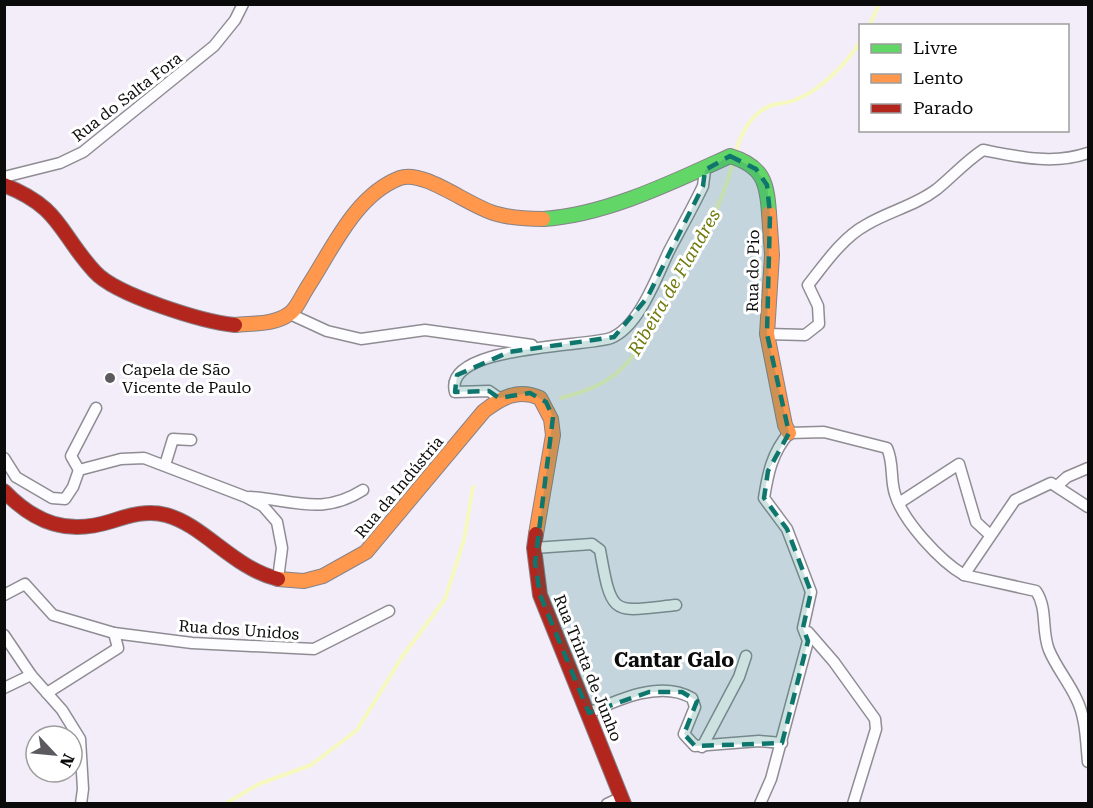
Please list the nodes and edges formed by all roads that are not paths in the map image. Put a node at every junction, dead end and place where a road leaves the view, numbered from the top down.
1 (243, 4) edge
2 (1089, 153) edge
3 (705, 170) junction
4 (4, 177) edge
5 (4, 185) edge
6 (290, 314) junction
7 (767, 334) junction
8 (541, 346) junction
9 (499, 398) junction
10 (96, 408) dead end
11 (789, 433) junction
12 (191, 440) dead end
13 (4, 458) edge
14 (165, 465) junction
15 (1089, 468) edge
16 (79, 470) junction
17 (1056, 486) junction
18 (363, 490) dead end
19 (4, 491) edge
20 (246, 497) junction
21 (899, 503) junction
22 (1089, 507) edge
23 (989, 534) junction
24 (534, 548) junction
25 (964, 574) junction
26 (278, 579) junction
27 (4, 595) edge
28 (676, 605) dead end
29 (389, 611) dead end
30 (803, 628) junction
31 (114, 633) junction
32 (4, 635) edge
33 (746, 656) dead end
34 (31, 675) junction
35 (4, 688) edge
36 (47, 693) junction
37 (589, 713) junction
38 (782, 743) junction
39 (702, 747) junction
40 (1089, 762) edge
41 (623, 800) edge
42 (81, 804) edge
43 (607, 804) edge
44 (760, 804) edge
45 (853, 804) edge

1 - 4 street, Rua do Salta Fora
2 - 7 street
3 - 6 street, Rua do Pio
3 - 7 street, Rua do Pio
3 - 8 street
5 - 6 street
6 - 8 street
7 - 11 street, Rua do Pio
8 - 9 street
9 - 24 street, Rua Trinta de Junho
9 - 26 street, Rua da Indústria
10 - 16 street
11 - 21 street
11 - 30 street
12 - 14 street
13 - 16 street
14 - 16 street
14 - 20 street
15 - 17 street
17 - 22 street
17 - 23 street
18 - 20 street
19 - 26 street, Rua da Indústria
20 - 26 street
21 - 23 street
21 - 25 street
23 - 25 street
24 - 28 street
24 - 37 street, Rua Trinta de Junho
25 - 40 street
27 - 31 street, Rua dos Unidos
29 - 31 street, Rua dos Unidos
30 - 38 street
30 - 45 street
31 - 36 street
32 - 34 street
33 - 39 street
34 - 35 street
34 - 36 street
36 - 42 street
37 - 39 street
37 - 41 street, Rua Trinta de Junho
38 - 39 street
38 - 44 street
41 - 43 street

